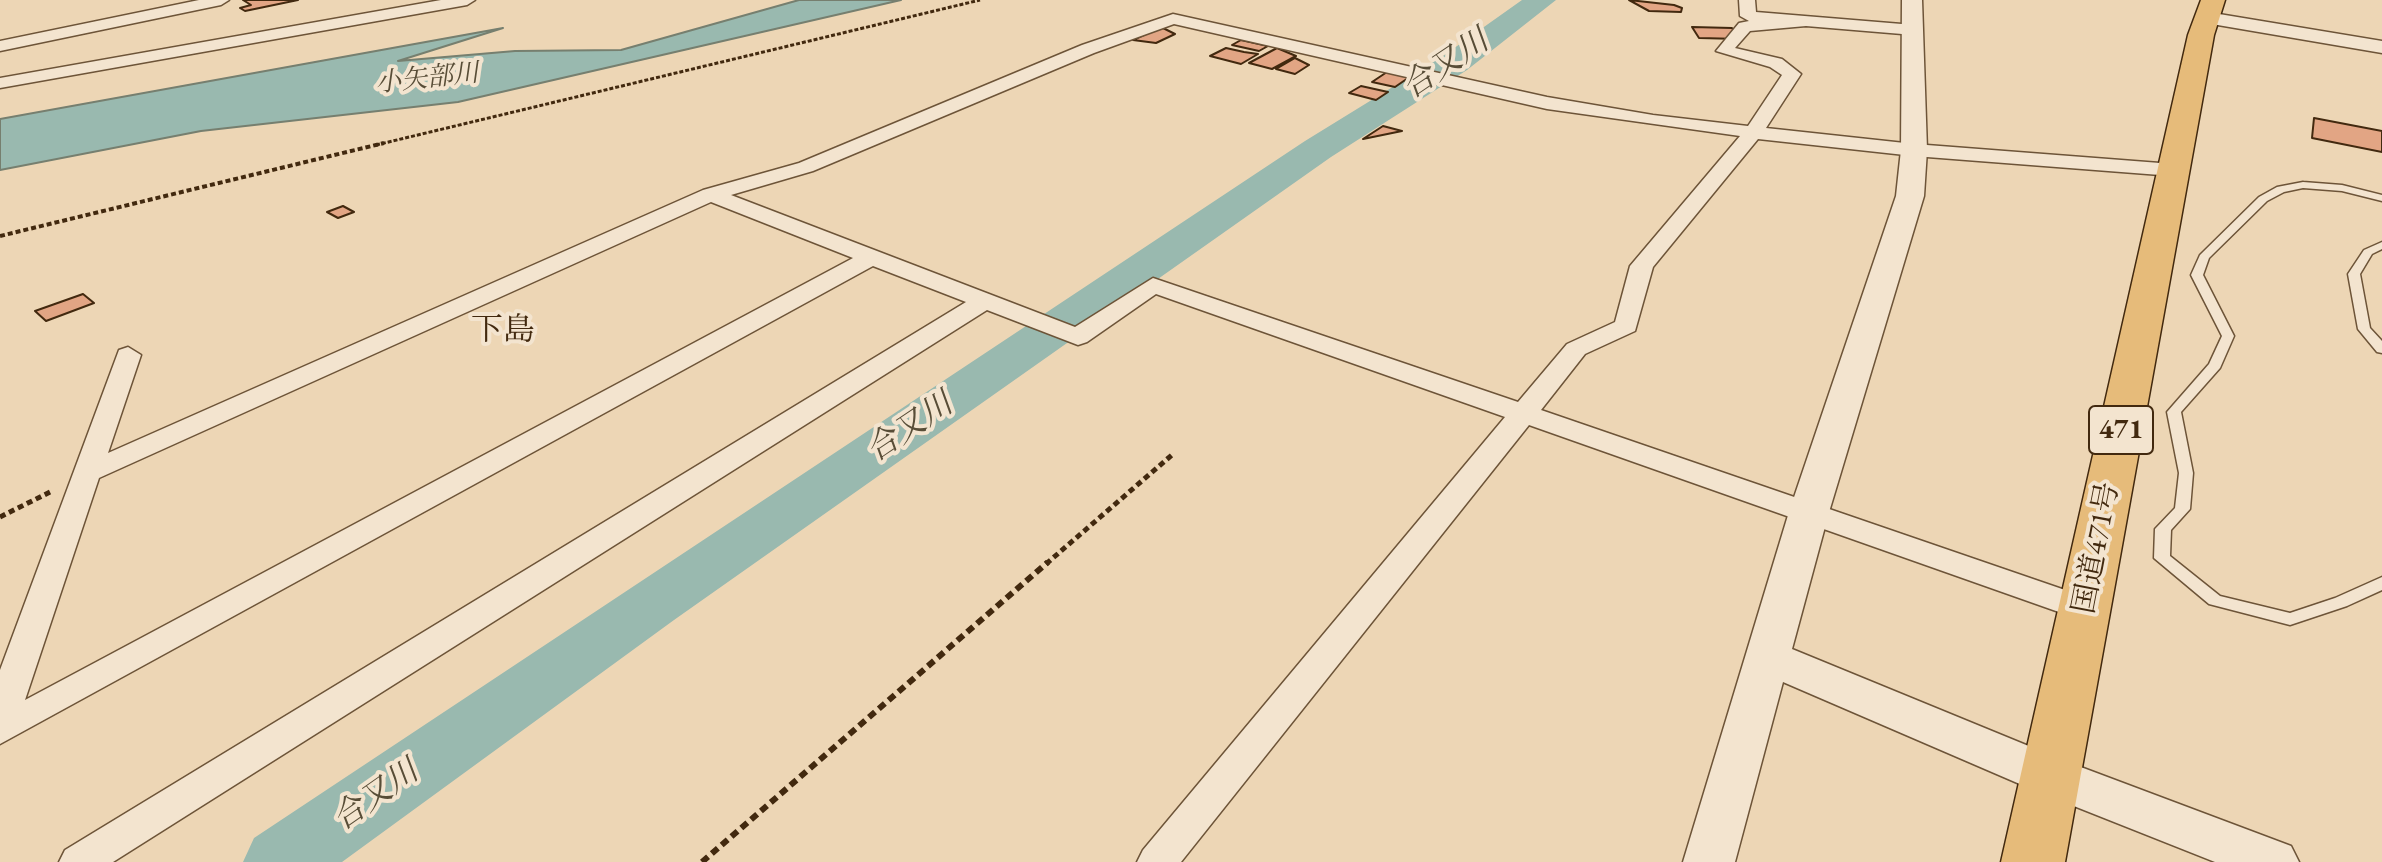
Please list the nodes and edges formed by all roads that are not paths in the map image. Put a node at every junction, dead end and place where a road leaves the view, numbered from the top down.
1 (221, 0) edge
2 (467, 0) edge
3 (1747, 0) edge
4 (2210, 9) edge
5 (1913, 15) edge
6 (1802, 22) junction
7 (0, 46) edge
8 (2382, 47) edge
9 (0, 83) edge
10 (1752, 134) junction
11 (1914, 150) junction
12 (2173, 170) junction
13 (710, 194) junction
14 (2382, 198) edge
15 (2382, 245) edge
16 (870, 258) junction
17 (985, 301) junction
18 (2382, 349) edge
19 (128, 355) dead end
20 (1523, 415) junction
21 (87, 473) junction
22 (1809, 512) junction
23 (2382, 583) edge
24 (2085, 609) junction
25 (1769, 658) junction
26 (0, 720) edge
27 (0, 730) edge
28 (2053, 777) junction
29 (2043, 859) edge
30 (79, 862) edge
31 (1157, 862) edge
32 (1709, 862) edge
33 (2273, 862) edge

1 - 7 street
2 - 9 street
3 - 6 street
4 - 8 street
4 - 12 highway, 国道471号 / 471
5 - 6 street
5 - 11 street
6 - 10 street
10 - 11 street
10 - 13 street
10 - 20 street
11 - 12 street
11 - 22 street
12 - 24 highway, 国道471号 / 471
13 - 16 street
13 - 21 street
14 - 23 lane
15 - 18 lane
16 - 17 street
16 - 27 street
17 - 20 street
17 - 30 street
19 - 21 street
20 - 22 street
20 - 31 street
21 - 26 street
22 - 24 street
22 - 25 street
24 - 28 highway, 国道471号 / 471
25 - 28 street
25 - 32 street
28 - 29 highway, 国道471号 / 471
28 - 33 street

